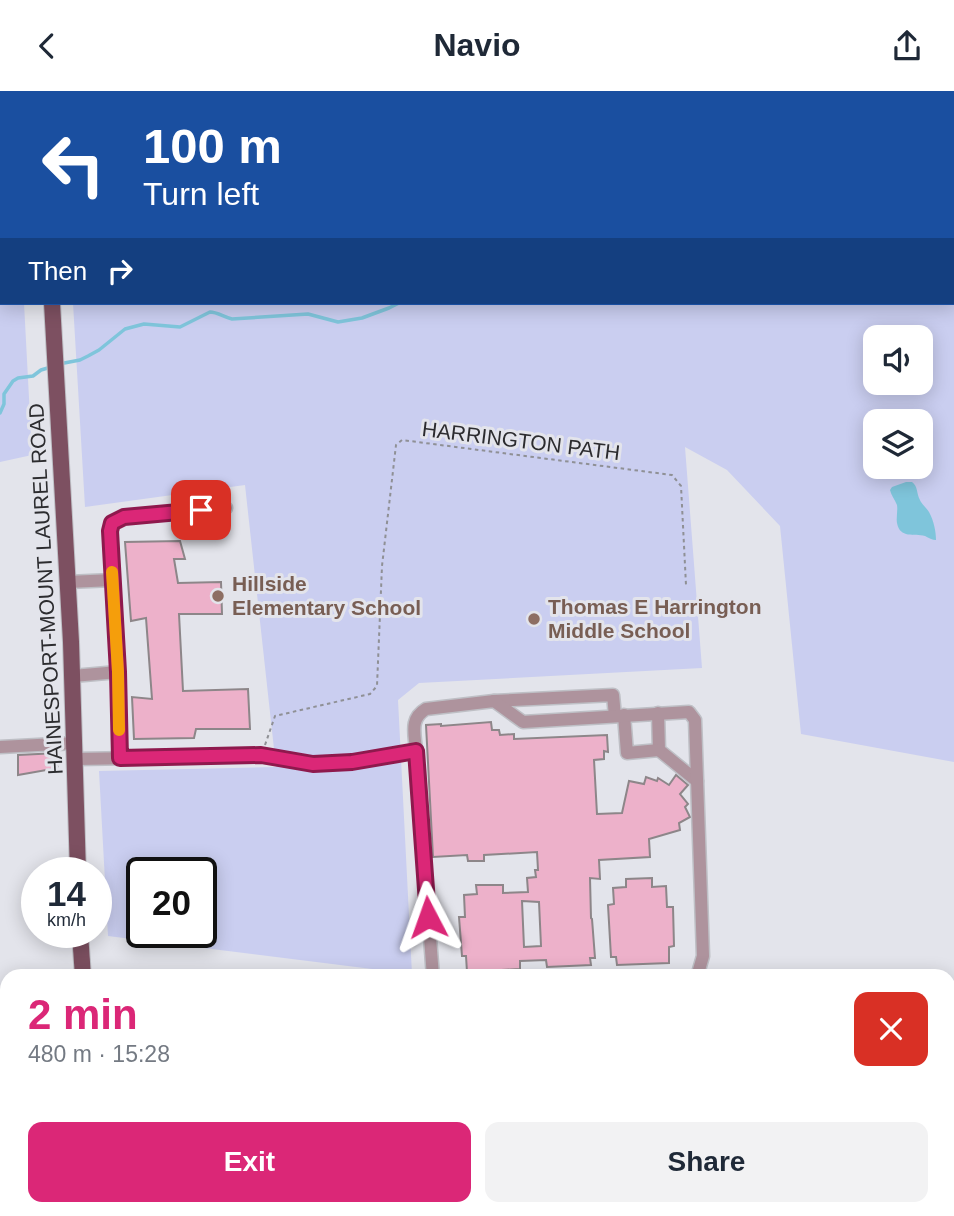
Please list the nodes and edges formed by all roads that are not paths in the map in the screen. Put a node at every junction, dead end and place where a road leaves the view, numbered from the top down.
1 (52, 305) edge
2 (226, 508) dead end
3 (113, 579) junction
4 (68, 582) junction
5 (118, 672) junction
6 (73, 676) junction
7 (494, 701) junction
8 (658, 713) junction
9 (620, 716) junction
10 (0, 747) edge
11 (659, 750) junction
12 (75, 751) junction
13 (416, 751) junction
14 (120, 758) junction
15 (697, 782) junction
16 (78, 857) edge
17 (81, 948) edge
18 (82, 969) edge
19 (432, 969) edge
20 (699, 969) edge

1 - 4 main road, HAINESPORT-MOUNT LAUREL ROAD
2 - 3 street
3 - 4 street
3 - 5 street
4 - 6 main road, HAINESPORT-MOUNT LAUREL ROAD
5 - 6 street
5 - 14 street
6 - 12 main road, HAINESPORT-MOUNT LAUREL ROAD
7 - 9 street
7 - 9 street
7 - 13 street
8 - 9 street
8 - 11 street
8 - 15 street
9 - 11 street
10 - 12 street
11 - 15 street
12 - 14 street
12 - 16 main road, HAINESPORT-MOUNT LAUREL ROAD
13 - 14 street
13 - 19 street
15 - 20 street
17 - 18 main road

